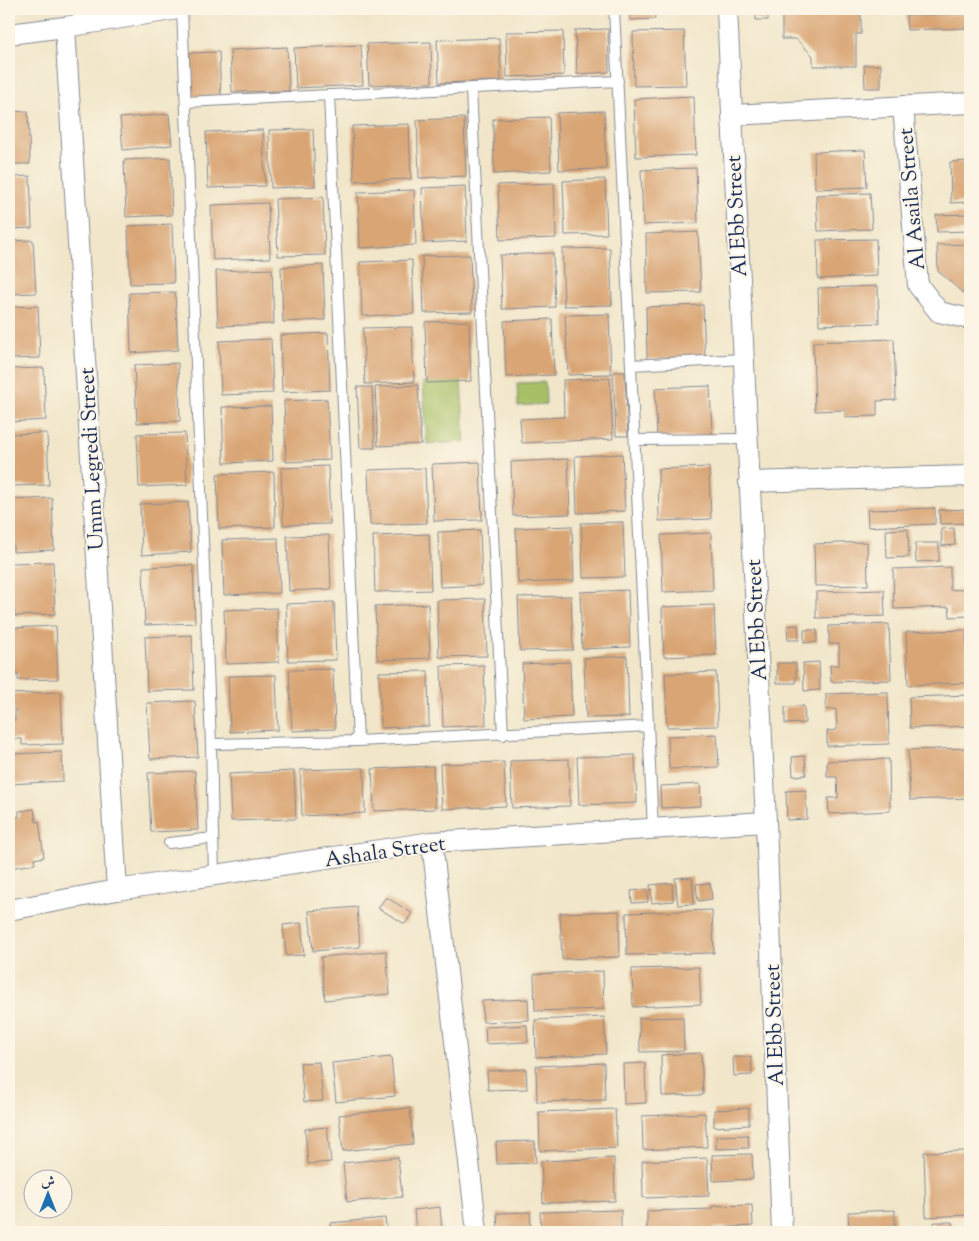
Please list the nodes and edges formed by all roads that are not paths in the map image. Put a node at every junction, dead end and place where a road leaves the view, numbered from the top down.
1 (178, 9) edge
2 (182, 9) edge
3 (614, 9) edge
4 (727, 9) edge
5 (65, 27) junction
6 (9, 34) edge
7 (618, 81) junction
8 (471, 88) junction
9 (329, 95) junction
10 (186, 102) junction
11 (970, 103) edge
12 (904, 106) junction
13 (732, 115) junction
14 (970, 319) edge
15 (743, 359) junction
16 (631, 366) junction
17 (747, 439) junction
18 (635, 440) junction
19 (970, 476) edge
20 (748, 482) junction
21 (648, 726) junction
22 (503, 735) junction
23 (358, 741) junction
24 (210, 744) junction
25 (766, 822) junction
26 (653, 829) junction
27 (213, 838) junction
28 (432, 842) junction
29 (169, 843) dead end
30 (214, 876) junction
31 (117, 890) junction
32 (9, 910) edge
33 (477, 1232) edge
34 (782, 1232) edge

1 - 5 street
2 - 10 lane
3 - 7 lane
4 - 13 street, Al Ebb Street
5 - 6 street
5 - 31 street, Umm Legredi Street
7 - 8 lane
7 - 16 lane
8 - 9 lane
8 - 22 lane
9 - 10 lane
9 - 23 lane
10 - 24 lane
11 - 12 street
12 - 13 street
12 - 14 street, Al Asaila Street
13 - 15 street, Al Ebb Street
15 - 16 lane
15 - 17 street, Al Ebb Street
16 - 18 lane
17 - 18 lane
17 - 20 street, Al Ebb Street
18 - 21 lane
19 - 20 street
20 - 25 street, Al Ebb Street
21 - 22 lane
21 - 26 lane
22 - 23 lane
23 - 24 lane
24 - 27 lane
25 - 26 street, Ashala Street
25 - 34 street, Al Ebb Street
26 - 28 street, Ashala Street
27 - 29 lane
27 - 30 lane
28 - 30 street, Ashala Street
28 - 33 street
30 - 31 street, Ashala Street
31 - 32 street, Ashala Street

